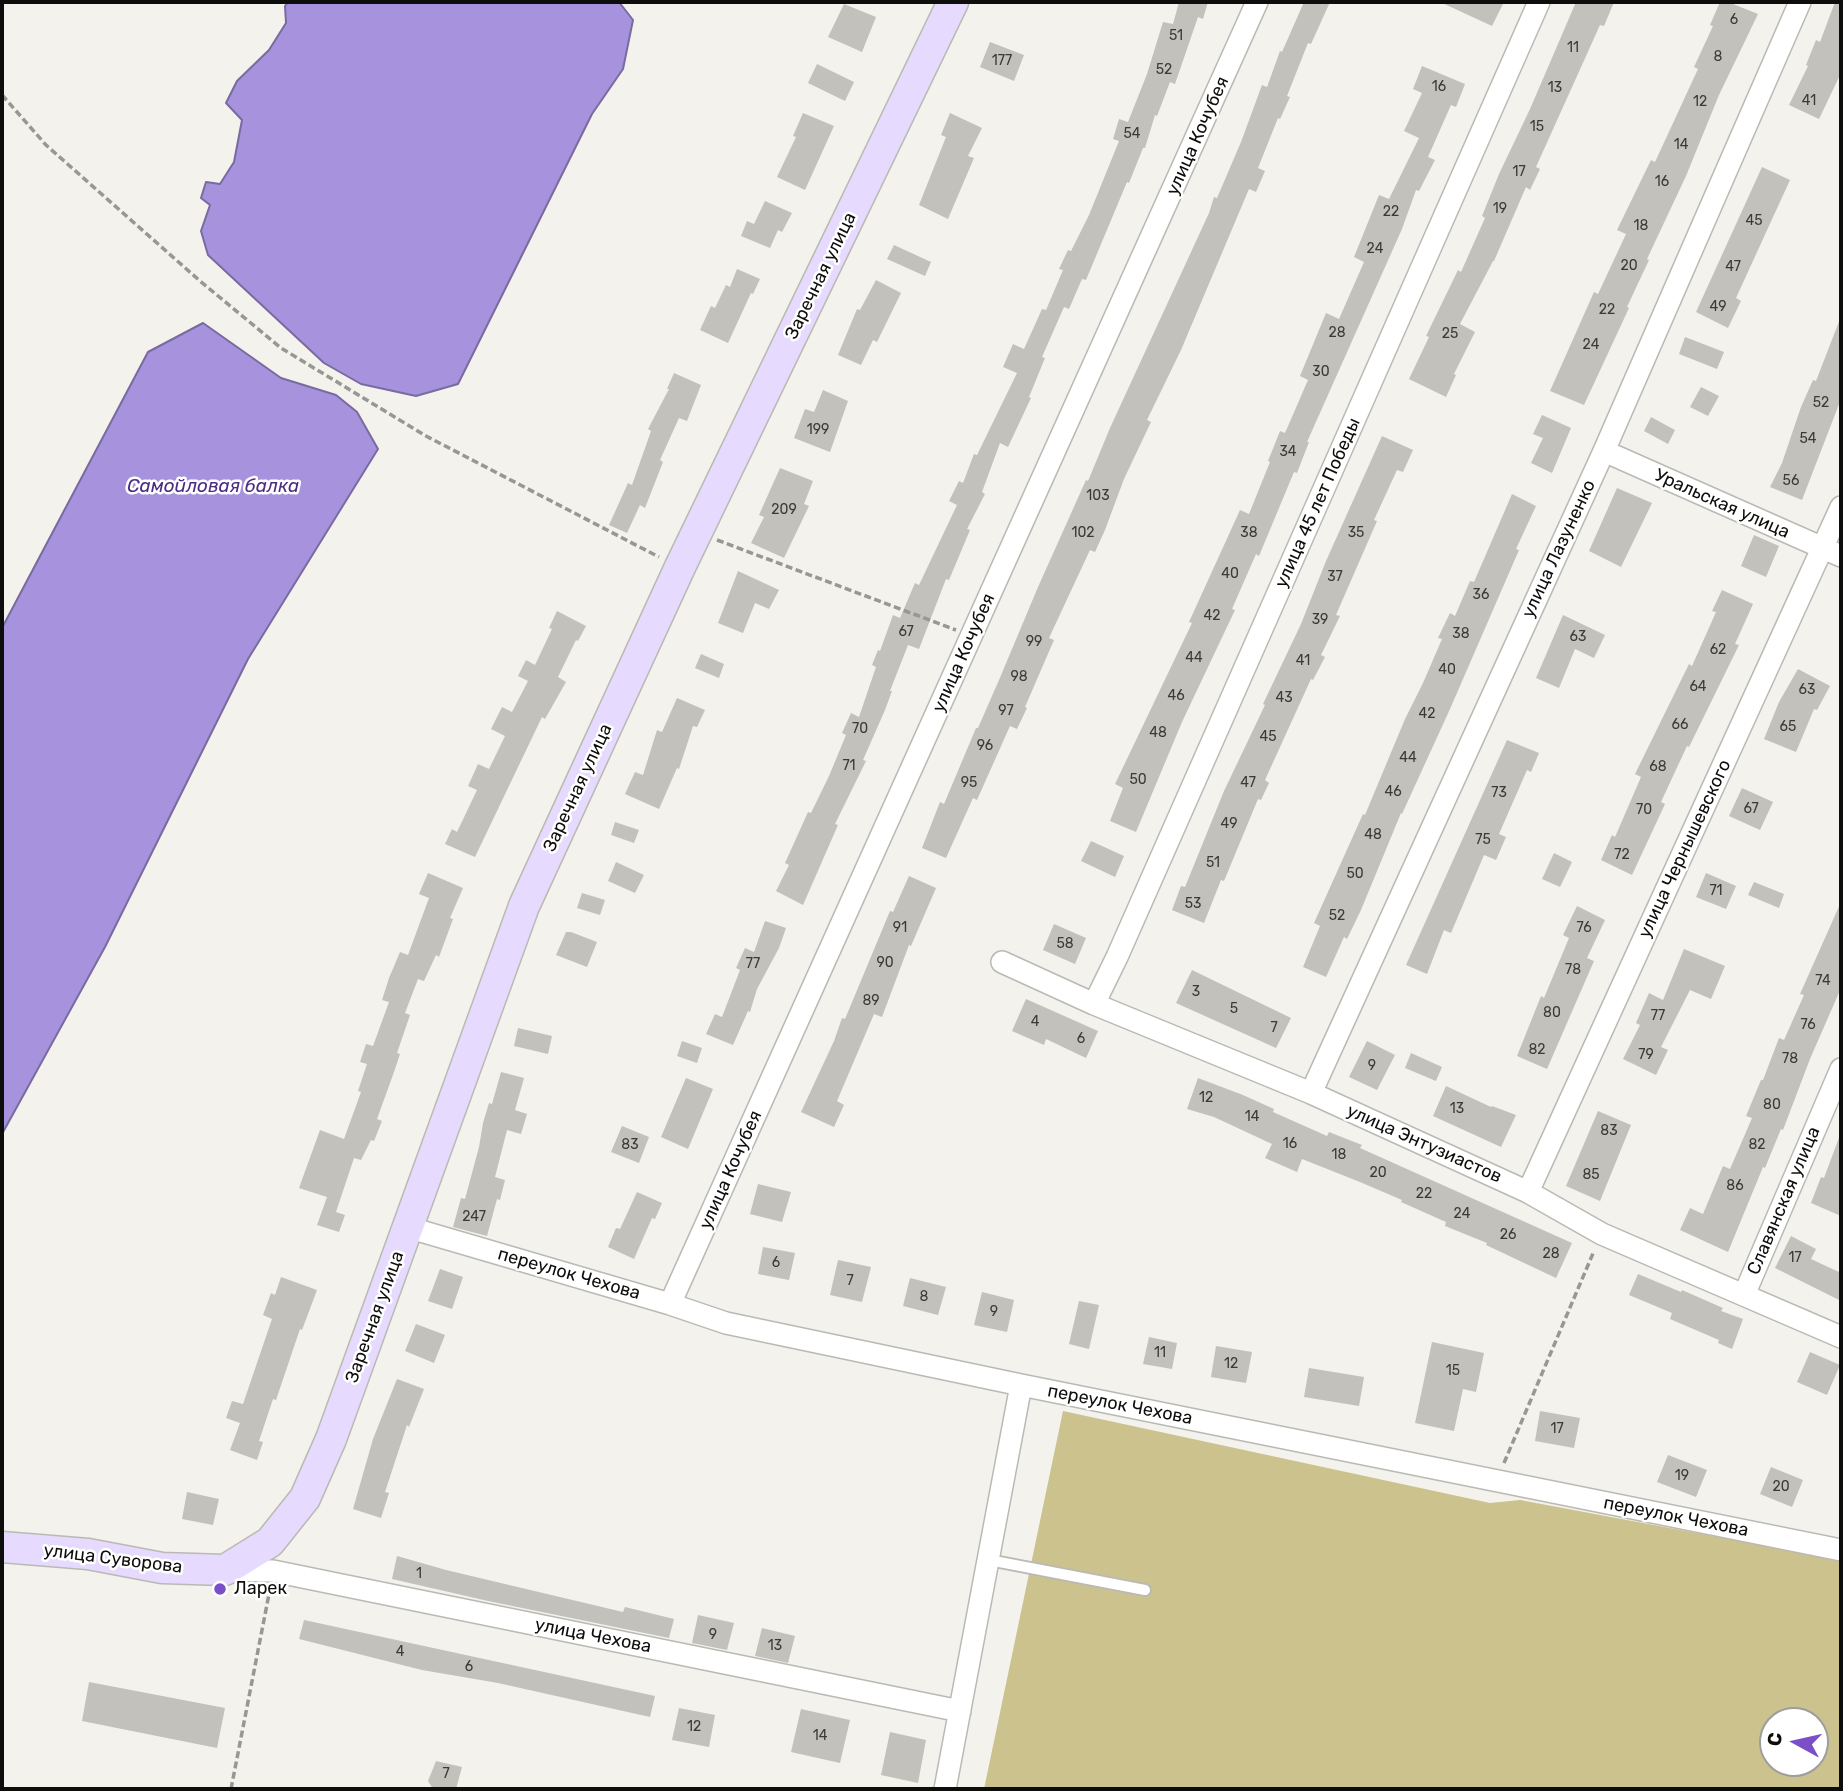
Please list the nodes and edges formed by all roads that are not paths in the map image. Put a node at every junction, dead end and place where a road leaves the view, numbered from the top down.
1 (953, 2) edge
2 (1257, 2) edge
3 (1539, 2) edge
4 (1800, 2) edge
5 (1604, 451) junction
6 (1841, 507) edge
7 (1832, 552) edge
8 (1002, 962) dead end
9 (1094, 1004) junction
10 (1841, 1069) edge
11 (1311, 1093) junction
12 (1528, 1192) junction
13 (407, 1227) junction
14 (1744, 1295) junction
15 (670, 1304) junction
16 (1841, 1337) edge
17 (1021, 1385) junction
18 (2, 1547) edge
19 (1841, 1550) edge
20 (989, 1560) junction
21 (225, 1570) junction
22 (1145, 1590) dead end
23 (960, 1711) junction
24 (945, 1789) edge

1 - 13 main road, Заречная улица
2 - 15 street, улица Кочубея
3 - 9 street, улица 45 лет Победы
4 - 5 street, улица Лазуненко
5 - 7 street, Уральская улица
5 - 11 street, улица Лазуненко
6 - 7 street, улица Чернышевского
7 - 12 street, улица Чернышевского
8 - 9 street, улица Энтузиастов
9 - 11 street, улица Энтузиастов
10 - 14 street, Славянская улица
11 - 12 street, улица Энтузиастов
12 - 14 street, улица Энтузиастов
13 - 15 street, переулок Чехова
13 - 21 main road, Заречная улица
14 - 16 street, улица Энтузиастов
15 - 17 street, переулок Чехова
17 - 19 street, переулок Чехова
17 - 20 street
18 - 21 main road, улица Суворова
20 - 22 lane
20 - 23 street
21 - 23 street, улица Чехова
23 - 24 street

